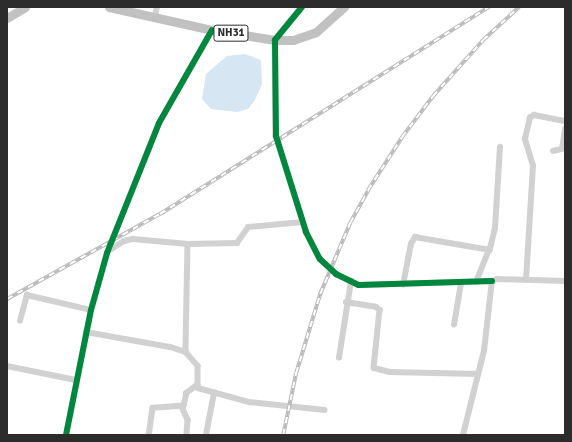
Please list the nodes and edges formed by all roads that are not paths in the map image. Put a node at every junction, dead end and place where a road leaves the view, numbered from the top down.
1 (109, 7) edge
2 (157, 7) edge
3 (302, 7) edge
4 (344, 7) edge
5 (21, 8) edge
6 (155, 17) junction
7 (7, 18) edge
8 (212, 30) junction
9 (275, 40) junction
10 (565, 121) edge
11 (565, 129) edge
12 (500, 147) dead end
13 (553, 151) dead end
14 (303, 222) junction
15 (188, 244) junction
16 (490, 250) junction
17 (107, 253) junction
18 (526, 280) junction
19 (351, 281) junction
20 (492, 281) junction
21 (565, 281) edge
22 (476, 282) junction
23 (461, 283) junction
24 (403, 285) junction
25 (346, 302) junction
26 (91, 310) junction
27 (20, 321) dead end
28 (454, 325) dead end
29 (86, 332) junction
30 (186, 352) junction
31 (339, 358) dead end
32 (7, 366) edge
33 (478, 374) junction
34 (76, 380) junction
35 (198, 388) junction
36 (214, 393) junction
37 (182, 407) junction
38 (325, 410) dead end
39 (66, 435) edge
40 (149, 435) edge
41 (187, 435) edge
42 (206, 435) edge
43 (463, 435) edge

1 - 6 highway, NH31
2 - 6 street
3 - 9 street
4 - 9 highway, NH31
5 - 7 highway
6 - 8 highway, NH31
8 - 9 highway, NH31
8 - 17 street
9 - 14 street
10 - 18 street
11 - 13 street
12 - 16 street
14 - 15 street
14 - 19 street
15 - 17 street
15 - 30 street
16 - 22 street
16 - 24 street
17 - 26 street
18 - 20 street
18 - 21 street
19 - 24 street
19 - 25 street
20 - 22 street
20 - 33 street
22 - 23 street
23 - 24 street
23 - 28 street
25 - 31 street
25 - 33 street
26 - 27 street
26 - 29 street
29 - 30 street
29 - 34 street
30 - 35 street
32 - 34 street
33 - 43 street
34 - 39 street
35 - 36 street
35 - 37 street
36 - 38 street
36 - 42 street
37 - 40 street
37 - 41 street

